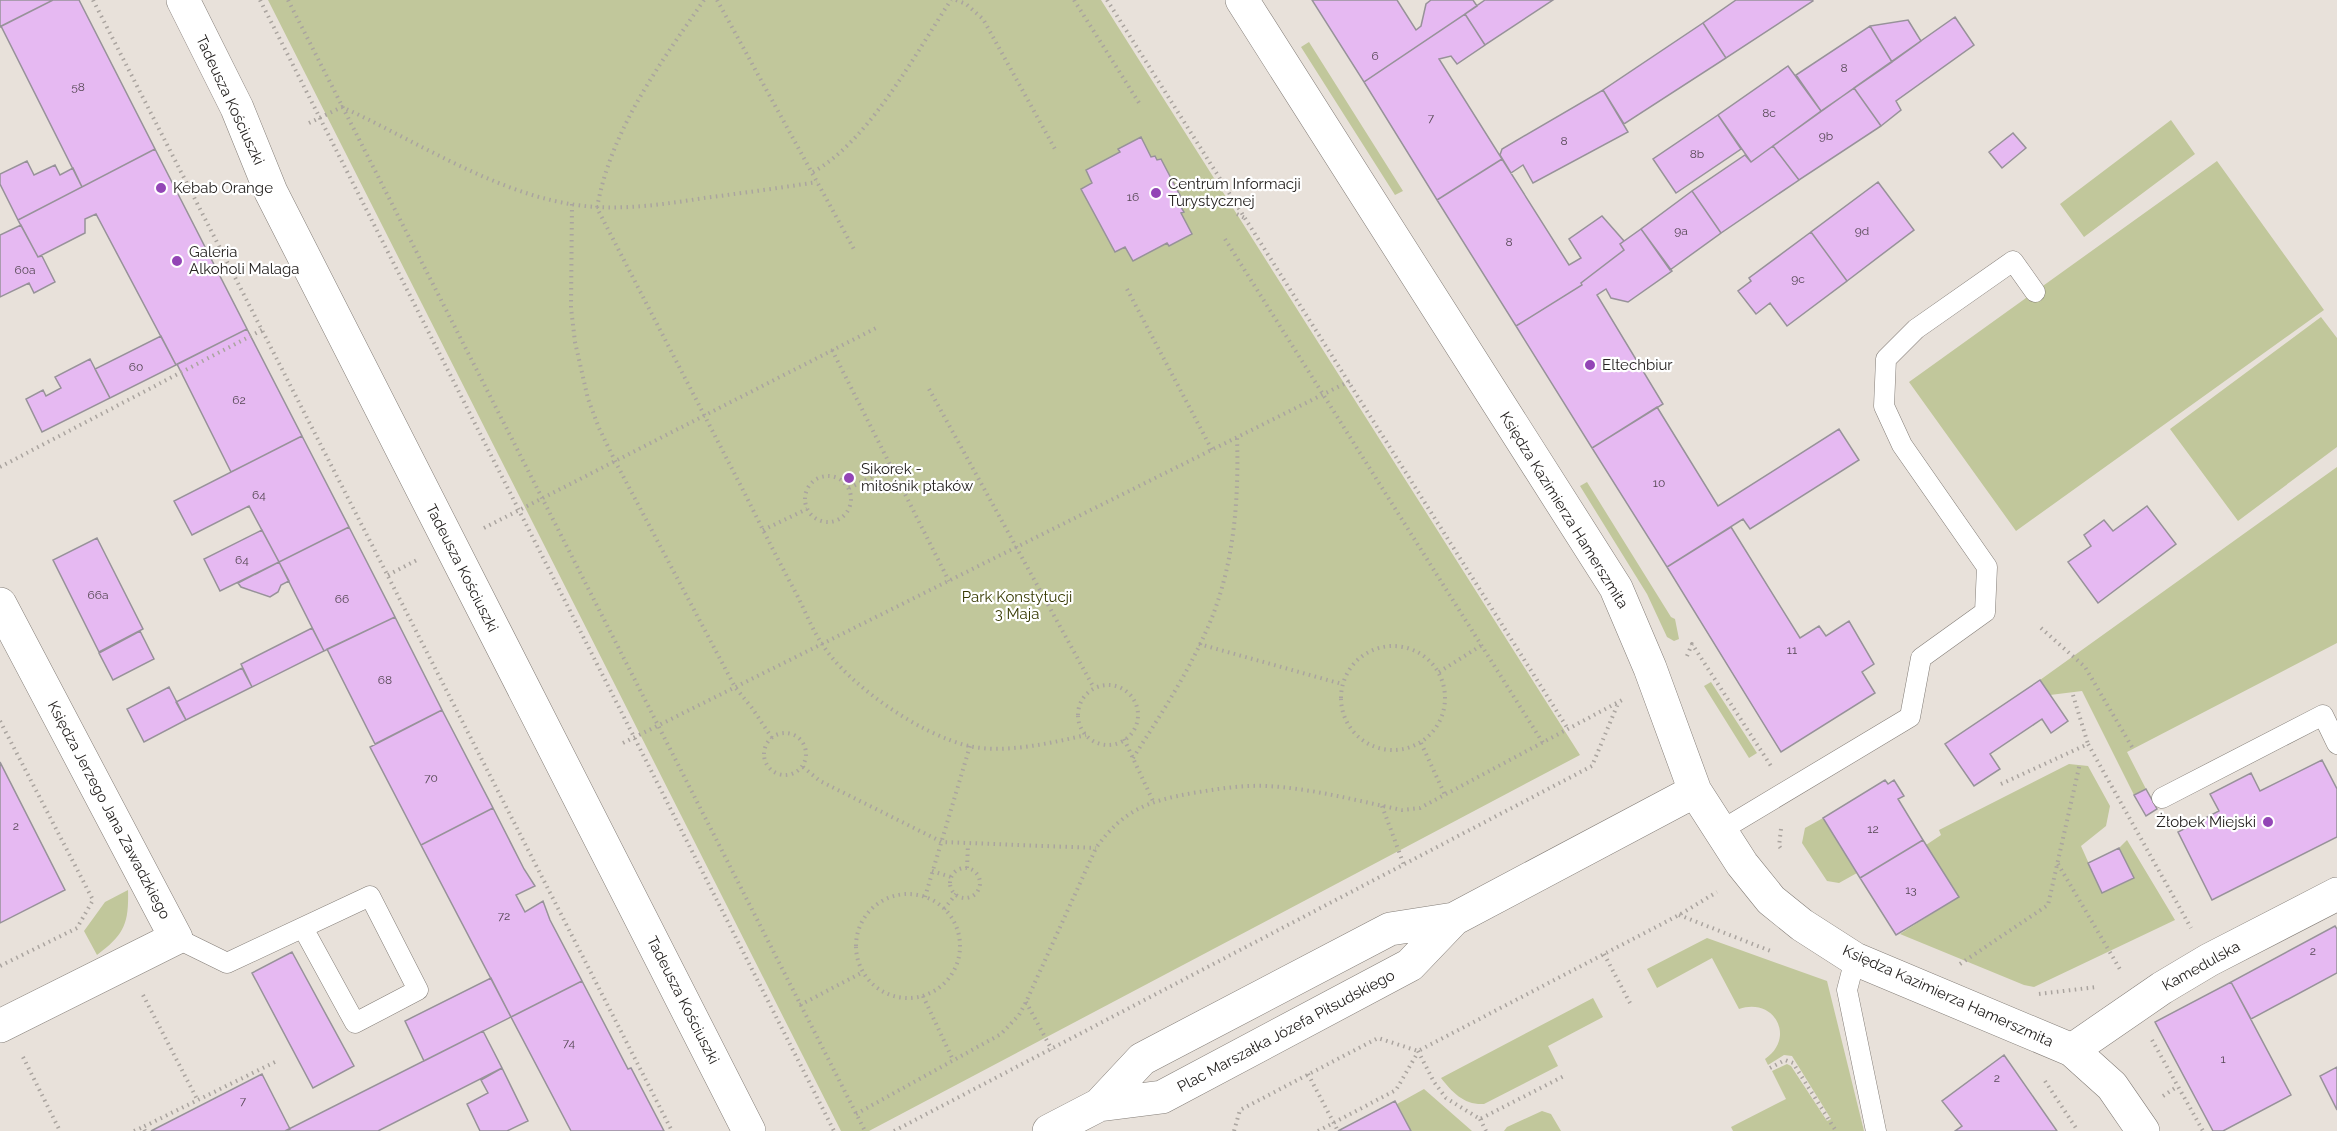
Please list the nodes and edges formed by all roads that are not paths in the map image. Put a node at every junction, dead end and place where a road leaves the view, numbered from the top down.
1 (183, 0) edge
2 (1242, 0) edge
3 (2035, 292) dead end
4 (0, 604) edge
5 (2337, 744) edge
6 (1695, 791) junction
7 (2162, 798) dead end
8 (1720, 831) junction
9 (2337, 894) edge
10 (303, 928) junction
11 (176, 938) junction
12 (1855, 959) junction
13 (0, 1026) edge
14 (2072, 1050) junction
15 (749, 1131) edge
16 (1049, 1131) edge
17 (1876, 1131) edge
18 (2143, 1131) edge

1 - 15 street, Tadeusza Kościuszki
2 - 6 street, Księdza Kazimierza Hamerszmita
3 - 8 lane
4 - 11 street, Księdza Jerzego Jana Zawadzkiego
5 - 7 lane
6 - 8 street, Księdza Kazimierza Hamerszmita
6 - 16 street, Plac Marszałka Józefa Piłsudskiego
8 - 12 street, Księdza Kazimierza Hamerszmita
9 - 14 street, Kamedulska
10 - 10 lane
10 - 11 lane
11 - 13 street, Księdza Jerzego Jana Zawadzkiego
12 - 14 street, Księdza Kazimierza Hamerszmita
12 - 17 lane
14 - 18 street, Księdza Kazimierza Hamerszmita

